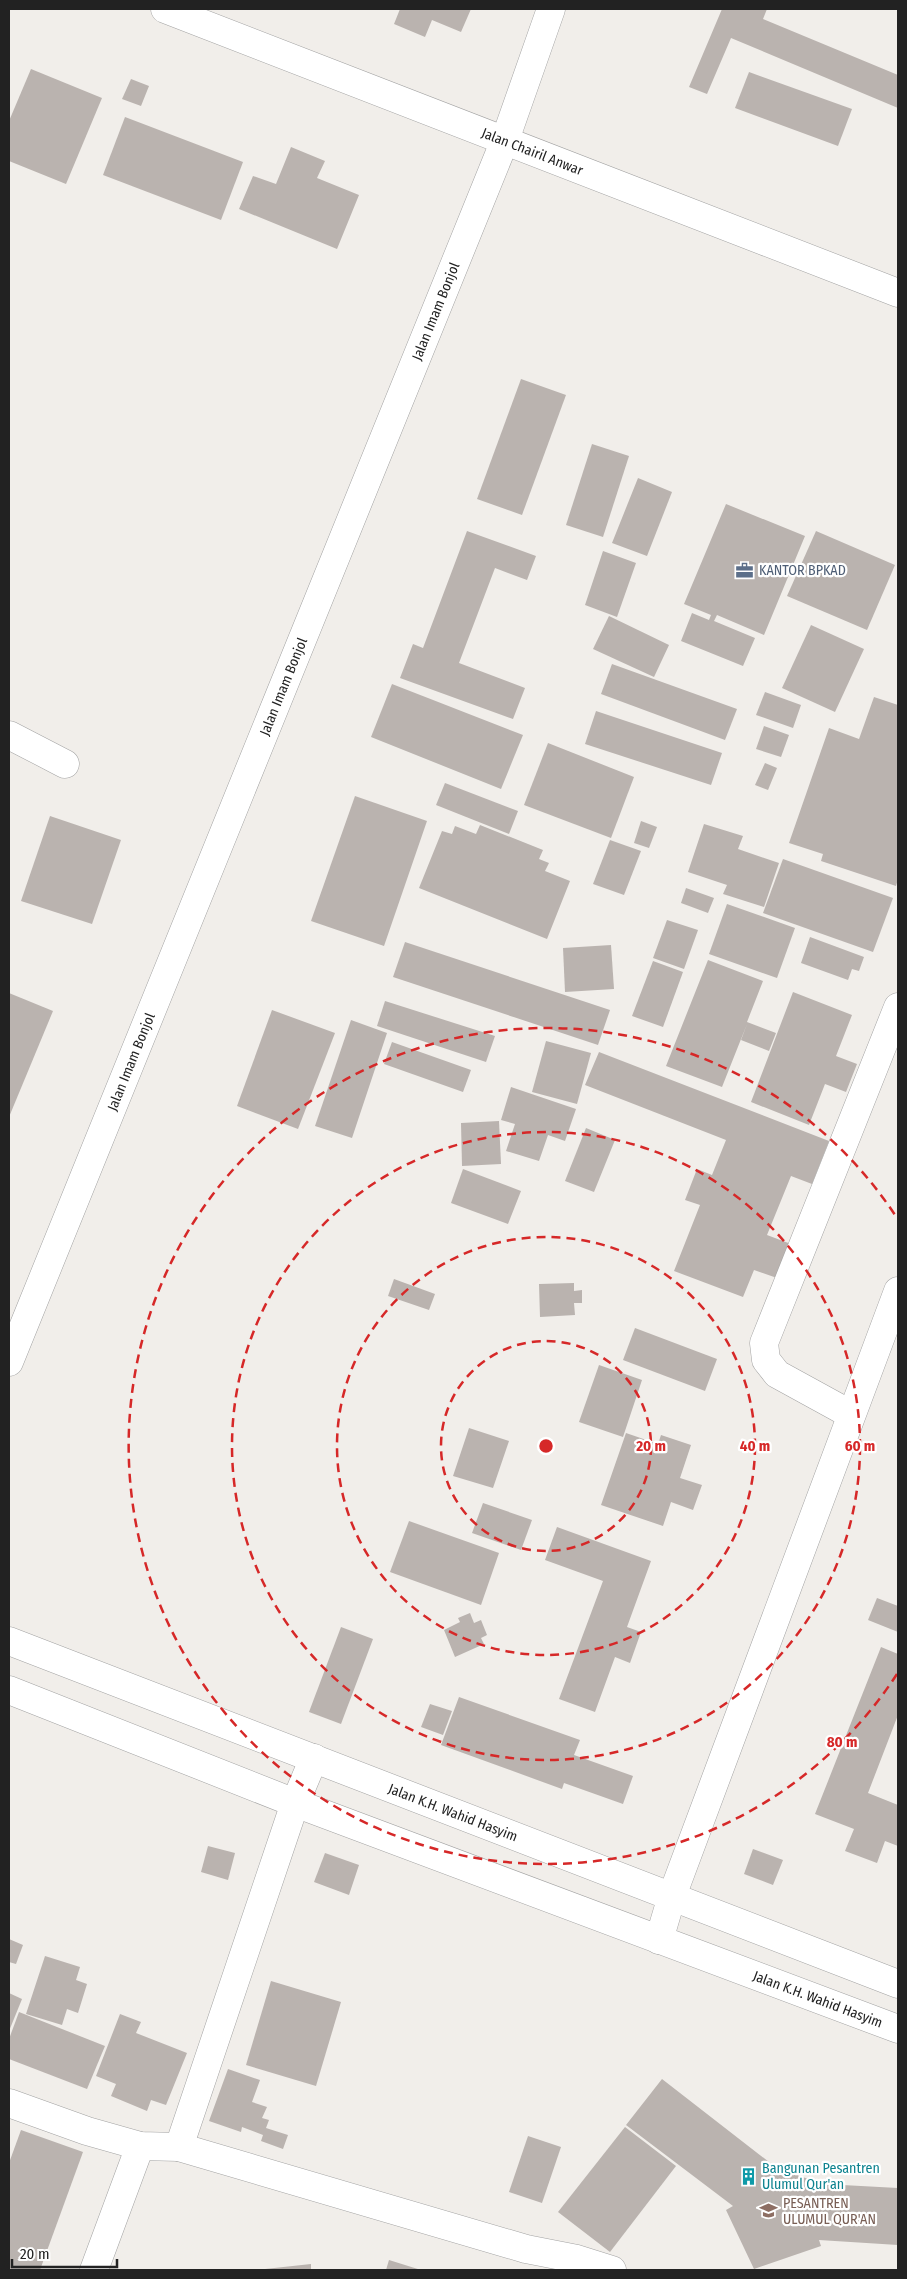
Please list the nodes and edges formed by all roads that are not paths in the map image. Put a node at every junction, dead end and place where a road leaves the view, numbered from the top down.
1 (165, 9) edge
2 (552, 9) edge
3 (505, 140) junction
4 (898, 293) edge
5 (9, 735) edge
6 (64, 764) dead end
7 (898, 1007) edge
8 (897, 1296) edge
9 (9, 1362) edge
10 (850, 1414) junction
11 (9, 1641) edge
12 (9, 1690) edge
13 (314, 1758) junction
14 (295, 1803) junction
15 (672, 1896) junction
16 (659, 1940) junction
17 (898, 1984) edge
18 (898, 2029) edge
19 (9, 2103) edge
20 (140, 2146) junction
21 (179, 2147) junction
22 (524, 2259) edge
23 (94, 2270) edge
24 (612, 2270) edge

1 - 3 street, Jalan Chairil Anwar
2 - 3 street, Jalan Imam Bonjol
3 - 4 street, Jalan Chairil Anwar
3 - 9 street, Jalan Imam Bonjol
5 - 6 street
7 - 10 street
8 - 10 street
10 - 15 street
11 - 13 street, Jalan K.H. Wahid Hasyim
12 - 14 street, Jalan K.H. Wahid Hasyim
13 - 14 street
13 - 15 street, Jalan K.H. Wahid Hasyim
14 - 16 street, Jalan K.H. Wahid Hasyim
14 - 21 street
15 - 16 street
15 - 17 street, Jalan K.H. Wahid Hasyim
16 - 18 street, Jalan K.H. Wahid Hasyim
19 - 20 street
20 - 21 street
20 - 23 street
21 - 22 street
22 - 24 street

